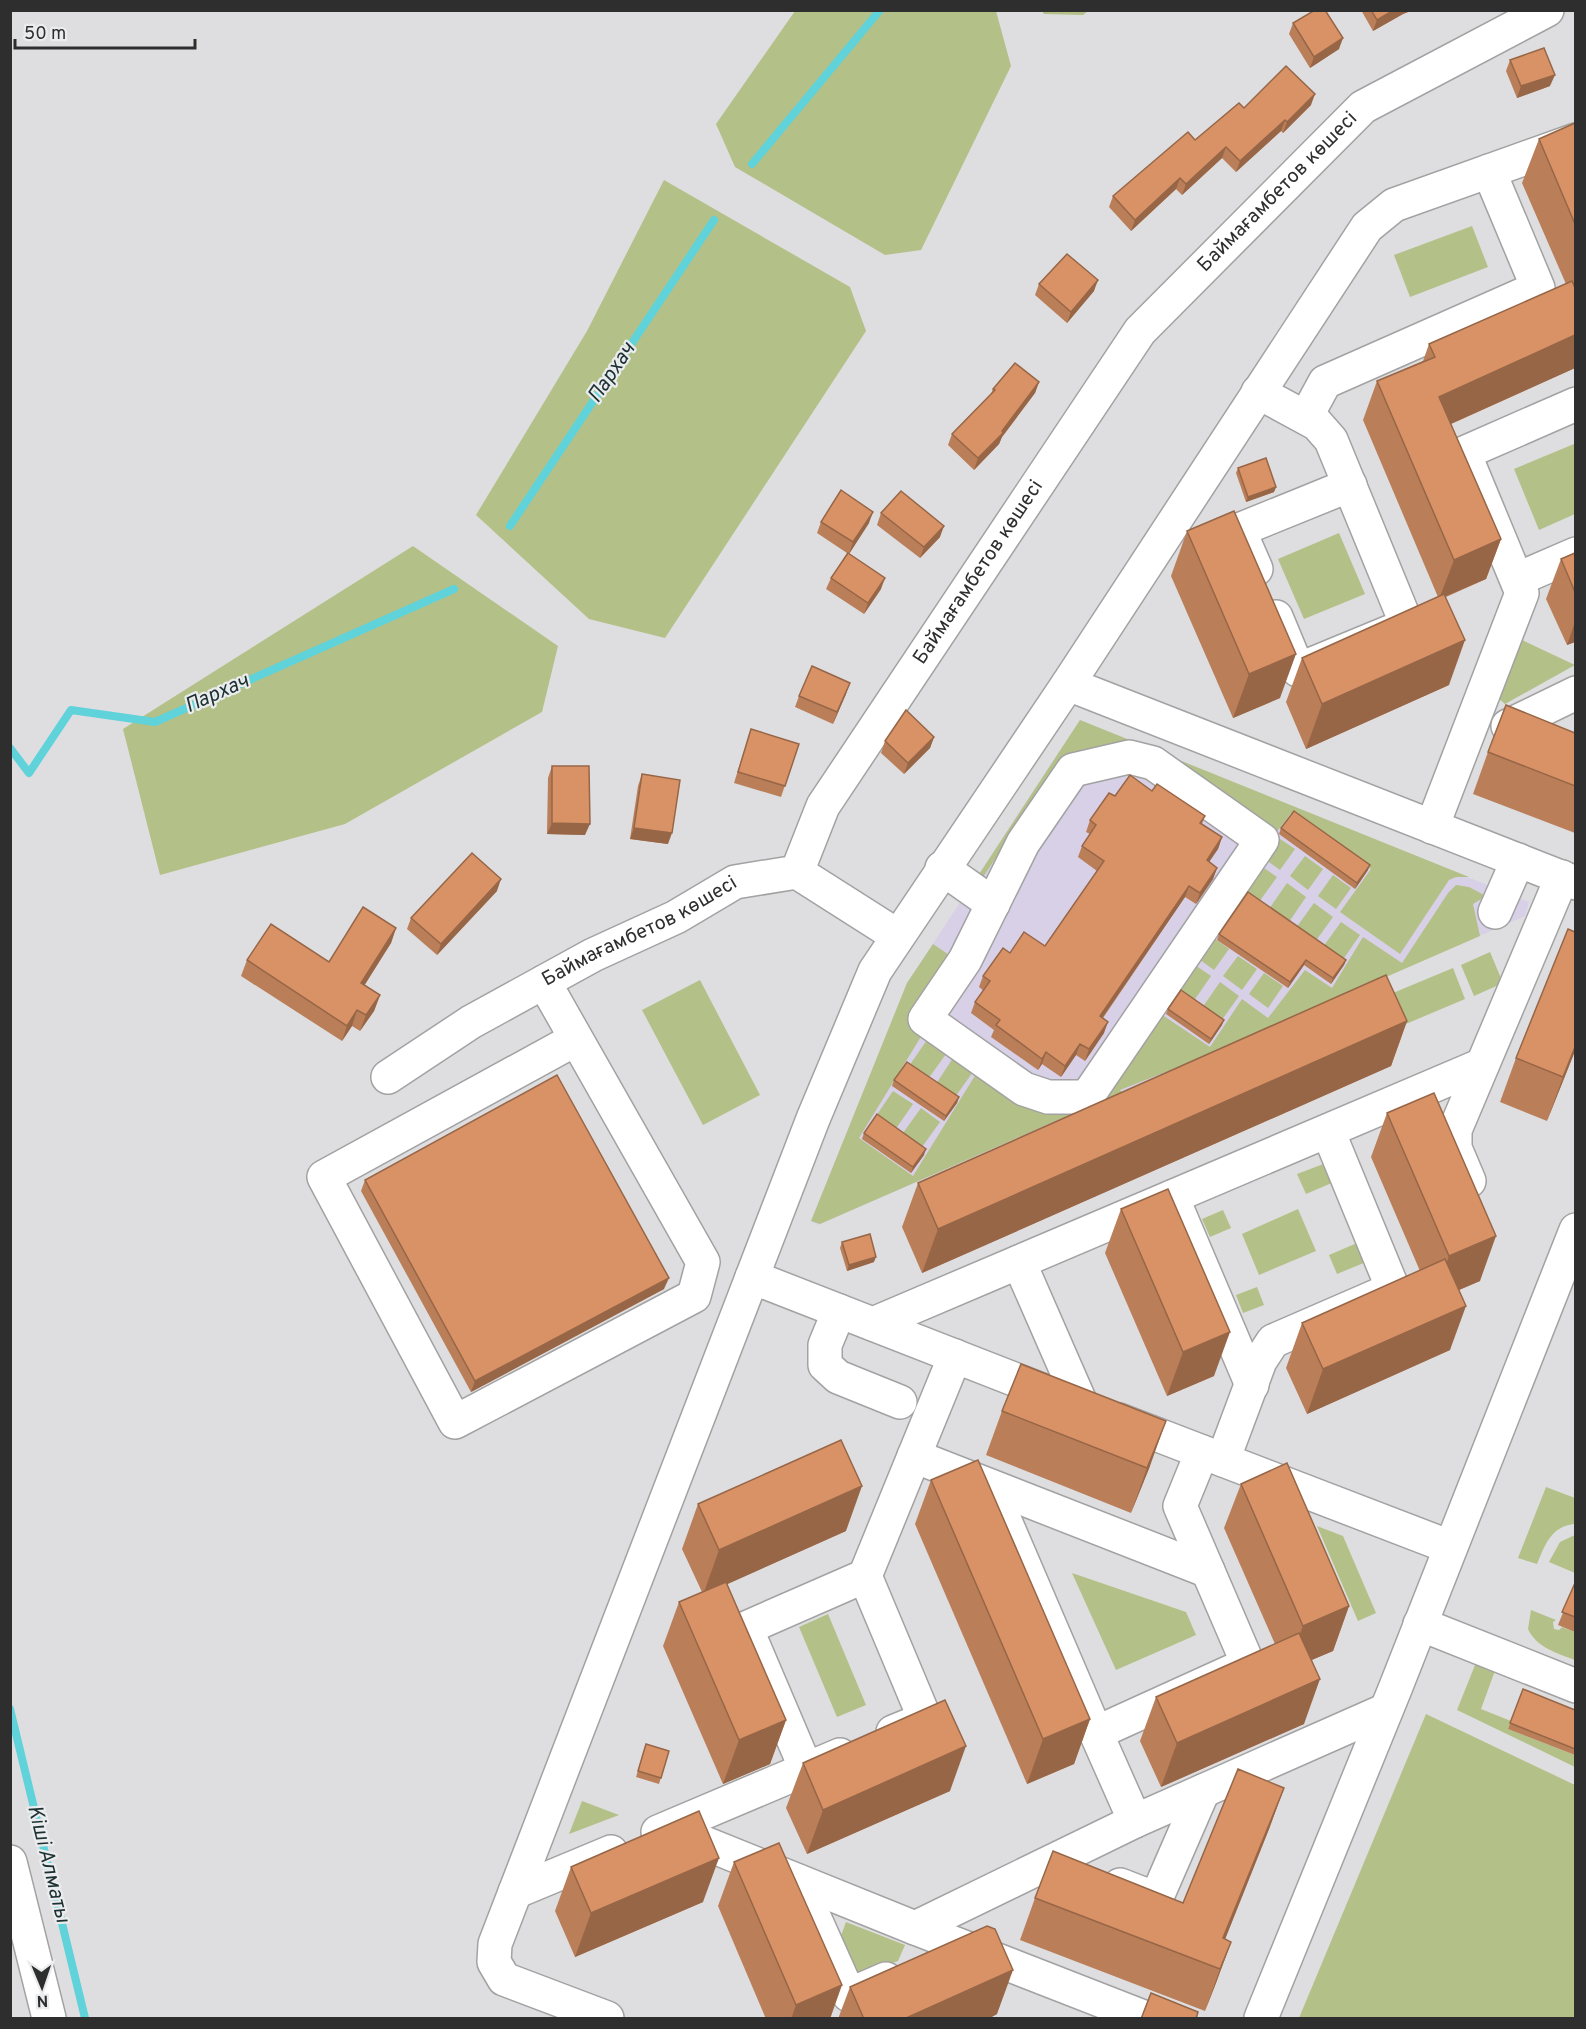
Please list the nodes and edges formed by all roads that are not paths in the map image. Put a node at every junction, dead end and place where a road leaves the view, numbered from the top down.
1 (1547, 10) edge
2 (1575, 140) edge
3 (1489, 171) junction
4 (1258, 392) junction
5 (1575, 404) edge
6 (1306, 417) junction
7 (1350, 485) junction
8 (1575, 554) edge
9 (1518, 579) junction
10 (1068, 684) junction
11 (1575, 693) edge
12 (1476, 714) junction
13 (1508, 726) junction
14 (1544, 740) edge
15 (1432, 827) junction
16 (1518, 860) junction
17 (942, 868) junction
18 (798, 872) junction
19 (1569, 880) edge
20 (993, 904) junction
21 (1496, 912) dead end
22 (896, 935) junction
23 (544, 982) junction
24 (576, 1039) junction
25 (1482, 1065) junction
26 (388, 1077) dead end
27 (1328, 1131) junction
28 (1172, 1197) junction
29 (1480, 1207) edge
30 (1575, 1230) edge
31 (1019, 1262) junction
32 (752, 1277) junction
33 (694, 1296) junction
34 (838, 1311) junction
35 (738, 1315) junction
36 (873, 1324) junction
37 (955, 1356) junction
38 (1251, 1385) junction
39 (900, 1402) dead end
40 (1082, 1406) junction
41 (914, 1456) junction
42 (1213, 1456) junction
43 (990, 1486) junction
44 (1180, 1506) junction
45 (1450, 1547) junction
46 (1160, 1552) junction
47 (1208, 1571) junction
48 (865, 1576) junction
49 (1420, 1624) junction
50 (1575, 1686) edge
51 (1386, 1710) junction
52 (1096, 1733) junction
53 (806, 1769) junction
54 (1203, 1791) junction
55 (1135, 1821) junction
56 (666, 1828) junction
57 (1057, 1858) junction
58 (10, 1862) edge
59 (798, 1881) junction
60 (515, 1892) junction
61 (915, 1928) junction
62 (962, 1947) junction
63 (1110, 2012) edge
64 (49, 2019) edge
65 (607, 2019) edge
66 (1146, 2019) edge
67 (1262, 2019) edge

1 - 18 street, Баймағамбетов көшесі
2 - 3 street
3 - 4 street
3 - 6 street
4 - 6 street
4 - 10 street
5 - 9 street
6 - 7 street
7 - 7 street
8 - 9 street
9 - 12 street
10 - 15 street
10 - 17 street
11 - 13 street
12 - 13 street
12 - 15 street
13 - 14 street
15 - 16 street
16 - 19 street
16 - 21 street
17 - 20 street
17 - 22 street
18 - 22 street
18 - 23 street, Баймағамбетов көшесі
19 - 25 street
20 - 20 street
22 - 32 street
23 - 24 street
23 - 26 street, Баймағамбетов көшесі
24 - 33 street
24 - 33 street
25 - 27 street
25 - 29 street
27 - 28 street
27 - 38 street
28 - 31 street
28 - 38 street
30 - 45 street
31 - 36 street
31 - 40 street
32 - 34 street
32 - 35 street
33 - 35 street
34 - 36 street
34 - 39 street
35 - 60 street
36 - 37 street
37 - 40 street
37 - 41 street
38 - 42 street
40 - 42 street
41 - 43 street
41 - 48 street
42 - 44 street
42 - 45 street
43 - 46 street
43 - 52 street
44 - 46 street
44 - 47 street
45 - 49 street
46 - 47 street
47 - 52 street
48 - 53 street
48 - 53 street
49 - 50 street
49 - 51 street
51 - 54 street
51 - 67 street
52 - 55 street
53 - 56 street
54 - 55 street
54 - 57 street
55 - 57 street
56 - 59 street
56 - 60 street
57 - 61 street
58 - 64 street
59 - 61 street
59 - 62 street
60 - 65 street
61 - 62 street
62 - 63 street
63 - 66 street

